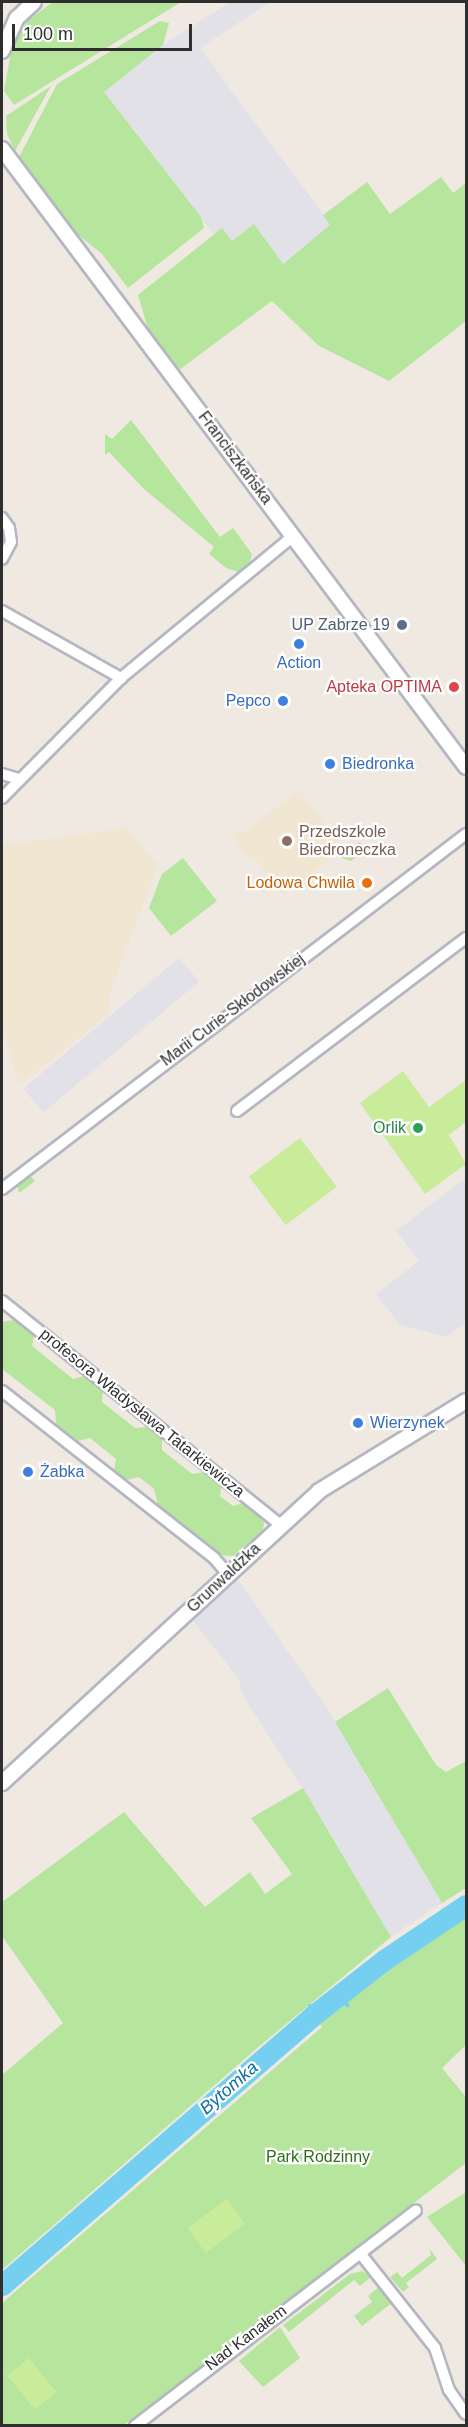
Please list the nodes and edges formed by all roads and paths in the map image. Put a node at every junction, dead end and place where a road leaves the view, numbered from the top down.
1 (34, 2) edge
2 (2, 51) edge
3 (2, 149) edge
4 (2, 518) edge
5 (293, 536) junction
6 (2, 559) edge
7 (2, 611) edge
8 (121, 678) junction
9 (466, 767) edge
10 (2, 774) edge
11 (19, 778) junction
12 (2, 798) edge
13 (466, 834) edge
14 (466, 938) edge
15 (237, 1111) dead end
16 (2, 1189) edge
17 (2, 1301) edge
18 (2, 1391) edge
19 (466, 1401) edge
20 (281, 1525) junction
21 (228, 1574) junction
22 (2, 1783) edge
23 (416, 2210) dead end
24 (360, 2253) junction
25 (466, 2414) edge
26 (135, 2426) edge

1 - 2 street
3 - 5 street, Franciszkańska
4 - 6 street
5 - 8 street
5 - 9 street, Franciszkańska
7 - 8 street
8 - 11 street
10 - 11 street
11 - 12 street
13 - 16 street, Marii Curie-Skłodowskiej
14 - 15 street
17 - 20 street, profesora Władysława Tatarkiewicza
18 - 21 street
19 - 20 street, Grunwaldzka
20 - 21 street, Grunwaldzka
21 - 22 street, Grunwaldzka
23 - 24 street, Nad Kanałem
24 - 25 street
24 - 26 street, Nad Kanałem

